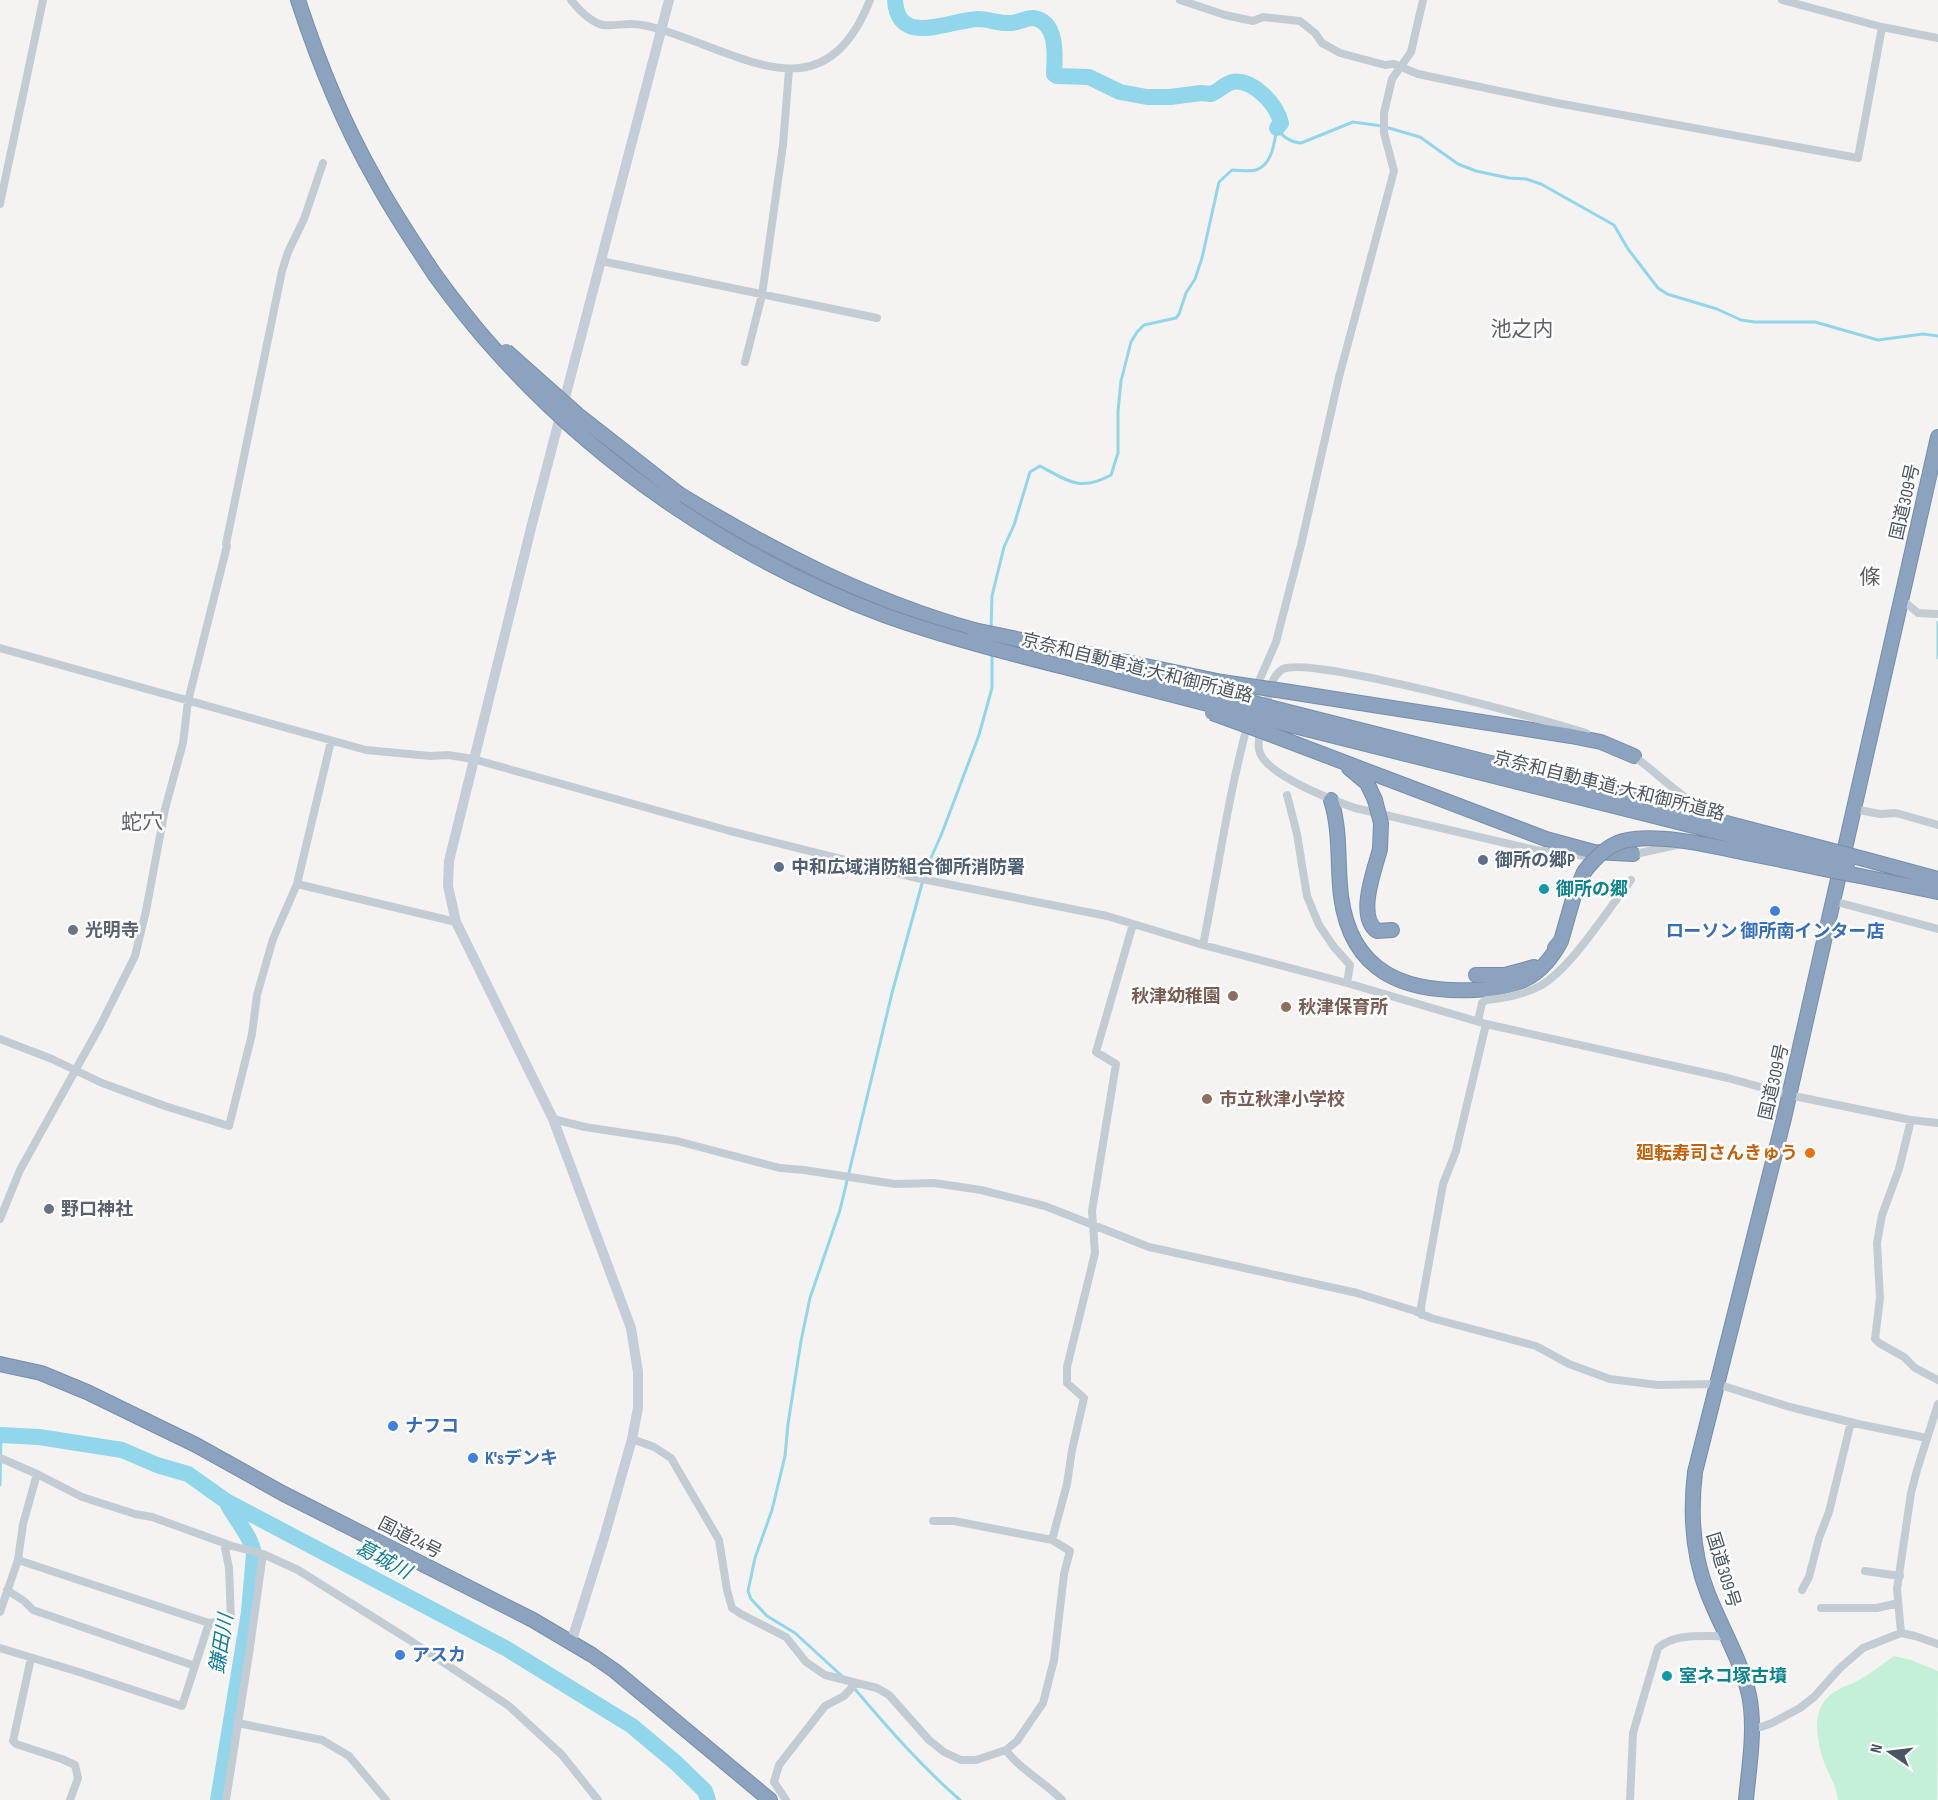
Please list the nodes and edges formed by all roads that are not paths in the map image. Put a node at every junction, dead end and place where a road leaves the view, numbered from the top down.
1 (43, 0) edge
2 (298, 0) edge
3 (571, 0) edge
4 (669, 0) edge
5 (870, 0) edge
6 (1180, 0) edge
7 (1423, 0) edge
8 (1782, 0) edge
9 (1882, 27) junction
10 (661, 29) junction
11 (1938, 38) edge
12 (1400, 67) junction
13 (789, 70) junction
14 (323, 163) dead end
15 (0, 204) edge
16 (601, 261) junction
17 (435, 275) junction
18 (762, 295) junction
19 (877, 318) dead end
20 (745, 362) dead end
21 (1938, 437) edge
22 (1901, 599) junction
23 (1938, 614) edge
24 (974, 630) junction
25 (0, 648) edge
26 (188, 701) junction
27 (1270, 721) junction
28 (332, 741) junction
29 (1634, 756) junction
30 (474, 759) junction
31 (1334, 759) junction
32 (1287, 795) dead end
33 (1331, 800) junction
34 (1689, 800) junction
35 (1854, 809) junction
36 (1938, 825) edge
37 (1679, 844) junction
38 (1846, 848) junction
39 (1633, 854) junction
40 (1840, 868) junction
41 (1862, 868) junction
42 (1938, 879) edge
43 (1631, 880) dead end
44 (297, 884) junction
45 (1938, 890) edge
46 (1341, 895) junction
47 (1833, 901) junction
48 (456, 922) junction
49 (1133, 924) junction
50 (1938, 929) edge
51 (1560, 941) junction
52 (1203, 945) junction
53 (1476, 975) dead end
54 (1347, 983) junction
55 (1482, 1022) junction
56 (0, 1039) edge
57 (74, 1070) junction
58 (1790, 1095) junction
59 (553, 1119) junction
60 (1911, 1120) junction
61 (1938, 1123) edge
62 (0, 1219) edge
63 (1094, 1225) junction
64 (1422, 1315) junction
65 (0, 1364) edge
66 (1938, 1380) edge
67 (1717, 1384) junction
68 (1938, 1404) edge
69 (1851, 1422) junction
70 (1927, 1438) junction
71 (632, 1439) junction
72 (0, 1458) edge
73 (38, 1474) junction
74 (933, 1521) dead end
75 (1052, 1540) junction
76 (228, 1544) junction
77 (263, 1554) junction
78 (18, 1560) junction
79 (1865, 1571) dead end
80 (1900, 1576) junction
81 (7, 1590) junction
82 (1802, 1590) dead end
83 (1898, 1603) junction
84 (1821, 1608) dead end
85 (0, 1612) edge
86 (209, 1623) junction
87 (1901, 1633) junction
88 (1727, 1636) junction
89 (571, 1643) junction
90 (1938, 1644) edge
91 (0, 1648) edge
92 (31, 1658) junction
93 (195, 1666) junction
94 (855, 1682) junction
95 (238, 1723) junction
96 (1752, 1726) junction
97 (1006, 1750) junction
98 (70, 1800) edge
99 (226, 1800) edge
100 (386, 1800) edge
101 (598, 1800) edge
102 (770, 1800) edge
103 (786, 1800) edge
104 (1062, 1800) edge
105 (1630, 1800) edge
106 (1746, 1800) edge

1 - 15 street
2 - 17 highway, 京奈和自動車道;大和御所道路
3 - 10 street
4 - 10 street
5 - 13 street
6 - 12 street
7 - 12 street
8 - 9 street
9 - 11 street
9 - 12 street
10 - 13 street
10 - 16 street
12 - 52 street
13 - 18 street
14 - 26 street
16 - 18 street
16 - 30 street
17 - 24 highway, 京奈和自動車道;大和御所道路, bridge
17 - 27 highway, 京奈和自動車道;大和御所道路, bridge
18 - 19 street
18 - 20 street
21 - 22 highway, 国道309号
22 - 23 street
22 - 35 highway, 国道309号
24 - 27 highway, 京奈和自動車道;大和御所道路, bridge
24 - 29 highway, bridge
25 - 26 street
26 - 28 street
26 - 57 street
27 - 31 highway
27 - 41 highway, 京奈和自動車道;大和御所道路, bridge
28 - 30 street
28 - 44 street
29 - 33 street
29 - 34 street
30 - 48 street
30 - 49 street
31 - 39 highway
31 - 46 highway, bridge
32 - 54 street
33 - 39 street
33 - 46 highway
34 - 37 street
34 - 38 street
35 - 36 street
35 - 38 highway, 国道309号
37 - 39 street
37 - 40 street
38 - 40 highway, 国道309号
40 - 47 highway, 国道309号
41 - 42 highway, 京奈和自動車道;大和御所道路
41 - 45 highway
41 - 51 highway, bridge
43 - 55 street
44 - 48 street
44 - 57 street
46 - 51 highway
47 - 50 street
47 - 58 highway, 国道309号
48 - 59 street
49 - 52 street
49 - 63 street
51 - 53 highway
52 - 54 street
54 - 55 street
55 - 58 street
55 - 64 street
56 - 57 street
57 - 62 street
58 - 60 street
58 - 67 highway, 国道309号
59 - 63 street
59 - 71 street
60 - 61 street
60 - 66 street
63 - 64 street
63 - 75 street
64 - 67 street
65 - 89 highway, 国道24号
67 - 69 street
67 - 88 highway, 国道309号
68 - 70 street
69 - 70 street
69 - 82 street
70 - 80 street
71 - 89 street
71 - 94 street
72 - 73 street
73 - 76 street
73 - 78 street
74 - 75 street
75 - 97 street
76 - 77 street
76 - 86 street
77 - 95 street
77 - 101 street
78 - 81 street
78 - 86 street
79 - 80 street
80 - 83 street
81 - 85 street
81 - 93 street
83 - 84 street
83 - 87 street
86 - 93 street
87 - 90 street
87 - 96 street
88 - 96 highway, 国道309号
88 - 105 street
89 - 102 highway, 国道24号
91 - 92 street
92 - 93 street
92 - 98 street
94 - 97 street
94 - 103 street
95 - 99 street
95 - 100 street
96 - 106 highway, 国道309号
97 - 104 street

